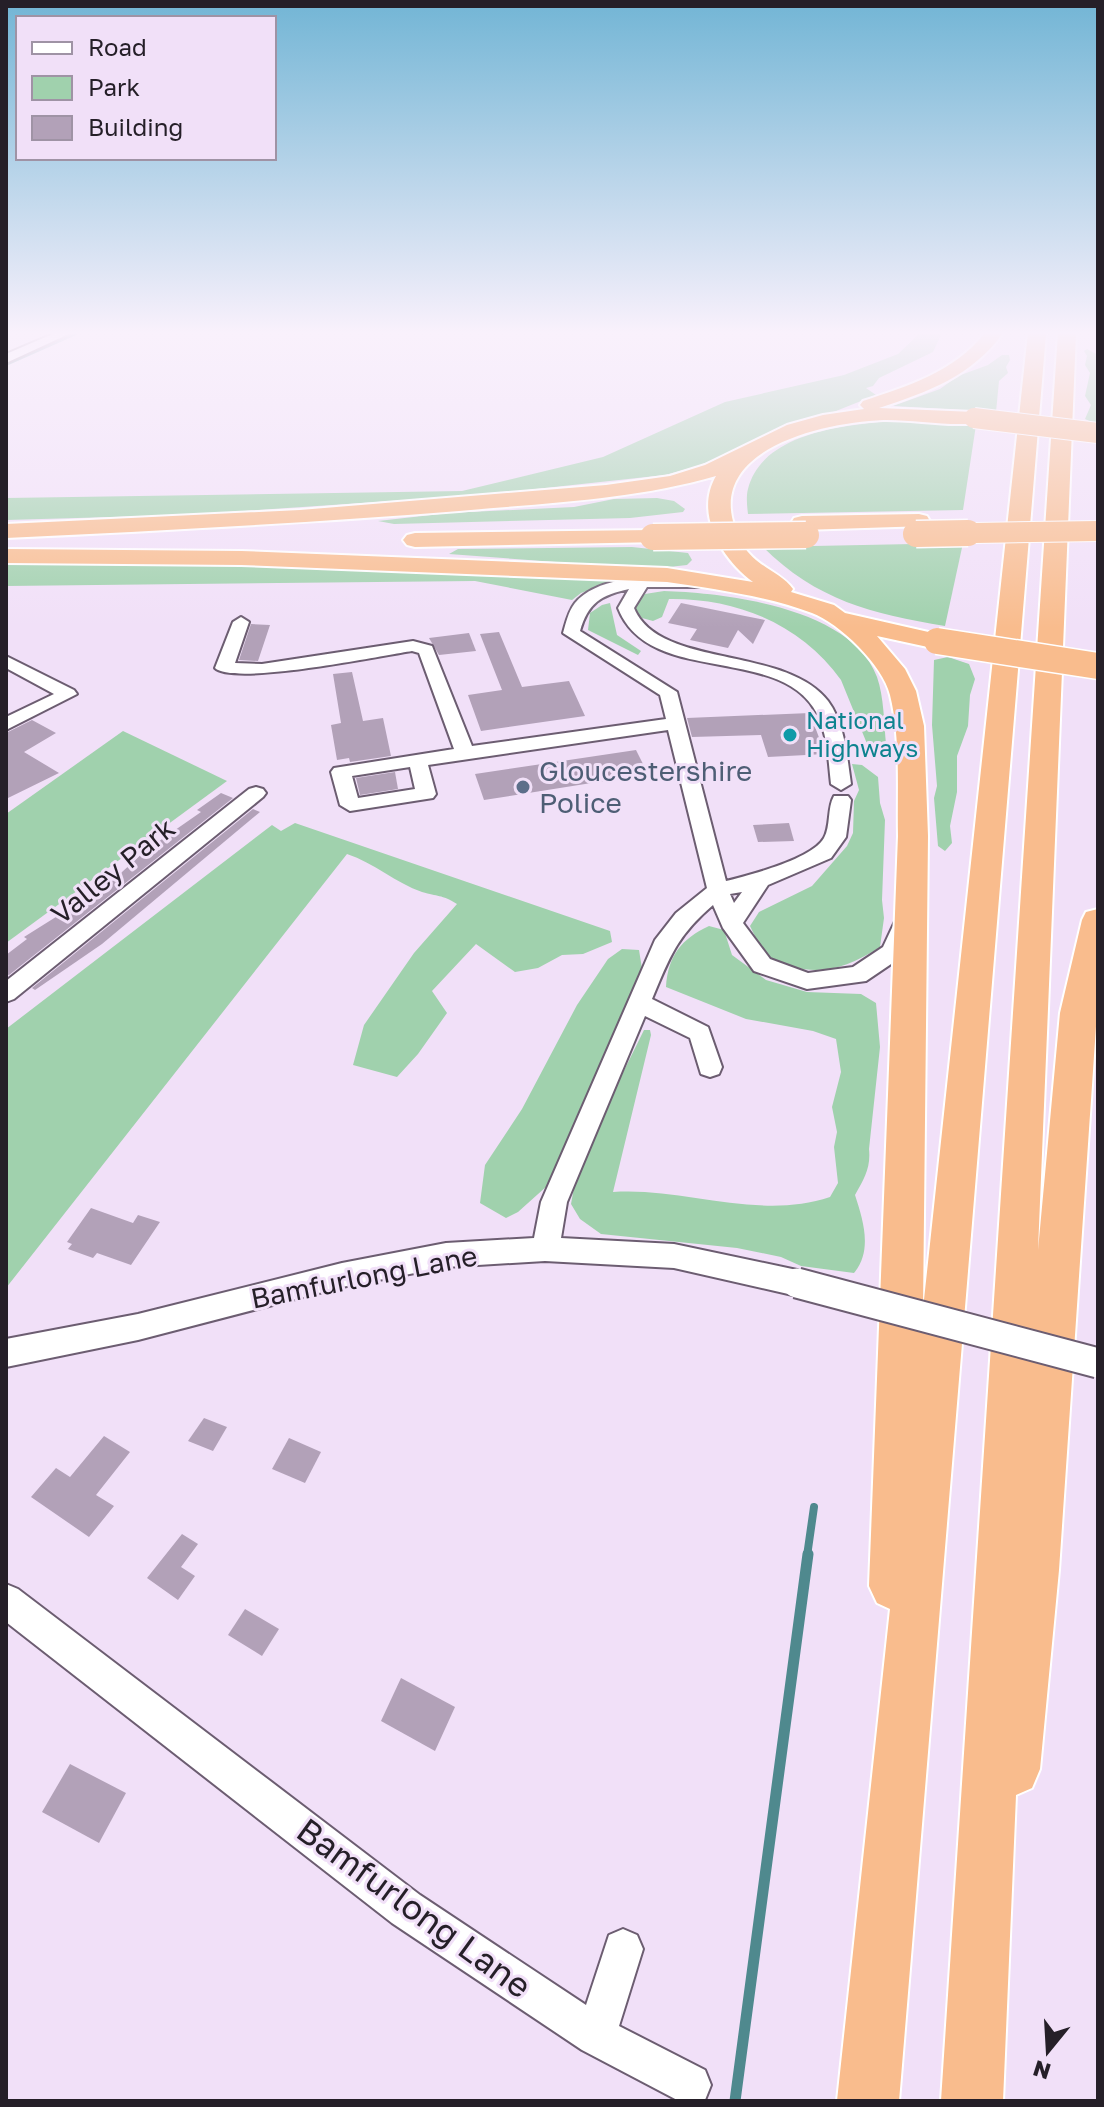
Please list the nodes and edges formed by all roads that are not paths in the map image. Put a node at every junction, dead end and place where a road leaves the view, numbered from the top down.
1 (799, 431) edge
2 (1028, 431) edge
3 (1062, 431) edge
4 (755, 448) junction
5 (1098, 518) edge
6 (917, 528) junction
7 (652, 531) junction
8 (1098, 531) edge
9 (6, 532) edge
10 (6, 546) edge
11 (6, 556) edge
12 (731, 584) junction
13 (640, 585) junction
14 (820, 608) junction
15 (241, 622) dead end
16 (6, 661) edge
17 (1098, 666) edge
18 (6, 724) edge
19 (677, 724) junction
20 (465, 753) junction
21 (418, 761) dead end
22 (256, 793) dead end
23 (761, 880) junction
24 (718, 890) junction
25 (911, 906) junction
26 (1098, 920) edge
27 (731, 923) junction
28 (6, 993) edge
29 (639, 1003) junction
30 (710, 1067) dead end
31 (545, 1249) junction
32 (6, 1353) edge
33 (1098, 1363) edge
34 (6, 1601) edge
35 (623, 1949) dead end
36 (882, 1951) junction
37 (596, 2036) junction
38 (690, 2085) dead end
39 (868, 2101) edge
40 (975, 2101) edge

1 - 4 highway
2 - 36 highway
3 - 40 highway
4 - 9 highway
4 - 14 highway
5 - 6 highway
6 - 7 highway, bridge
6 - 8 highway, bridge
7 - 9 highway
7 - 10 highway
11 - 12 highway
12 - 13 street
12 - 14 highway
13 - 19 street
13 - 23 street
14 - 17 highway, bridge
14 - 25 highway
15 - 20 street
16 - 18 street
19 - 20 street
19 - 24 street
20 - 21 street
22 - 28 street, Valley Park
23 - 24 street
23 - 27 street
24 - 27 street
24 - 29 street
25 - 27 street
25 - 36 highway
26 - 40 highway
29 - 30 street
29 - 31 street
31 - 32 street, Bamfurlong Lane
31 - 33 street, Bamfurlong Lane, bridge
34 - 37 street, Bamfurlong Lane
35 - 37 street
36 - 39 highway
37 - 38 street, Bamfurlong Lane

